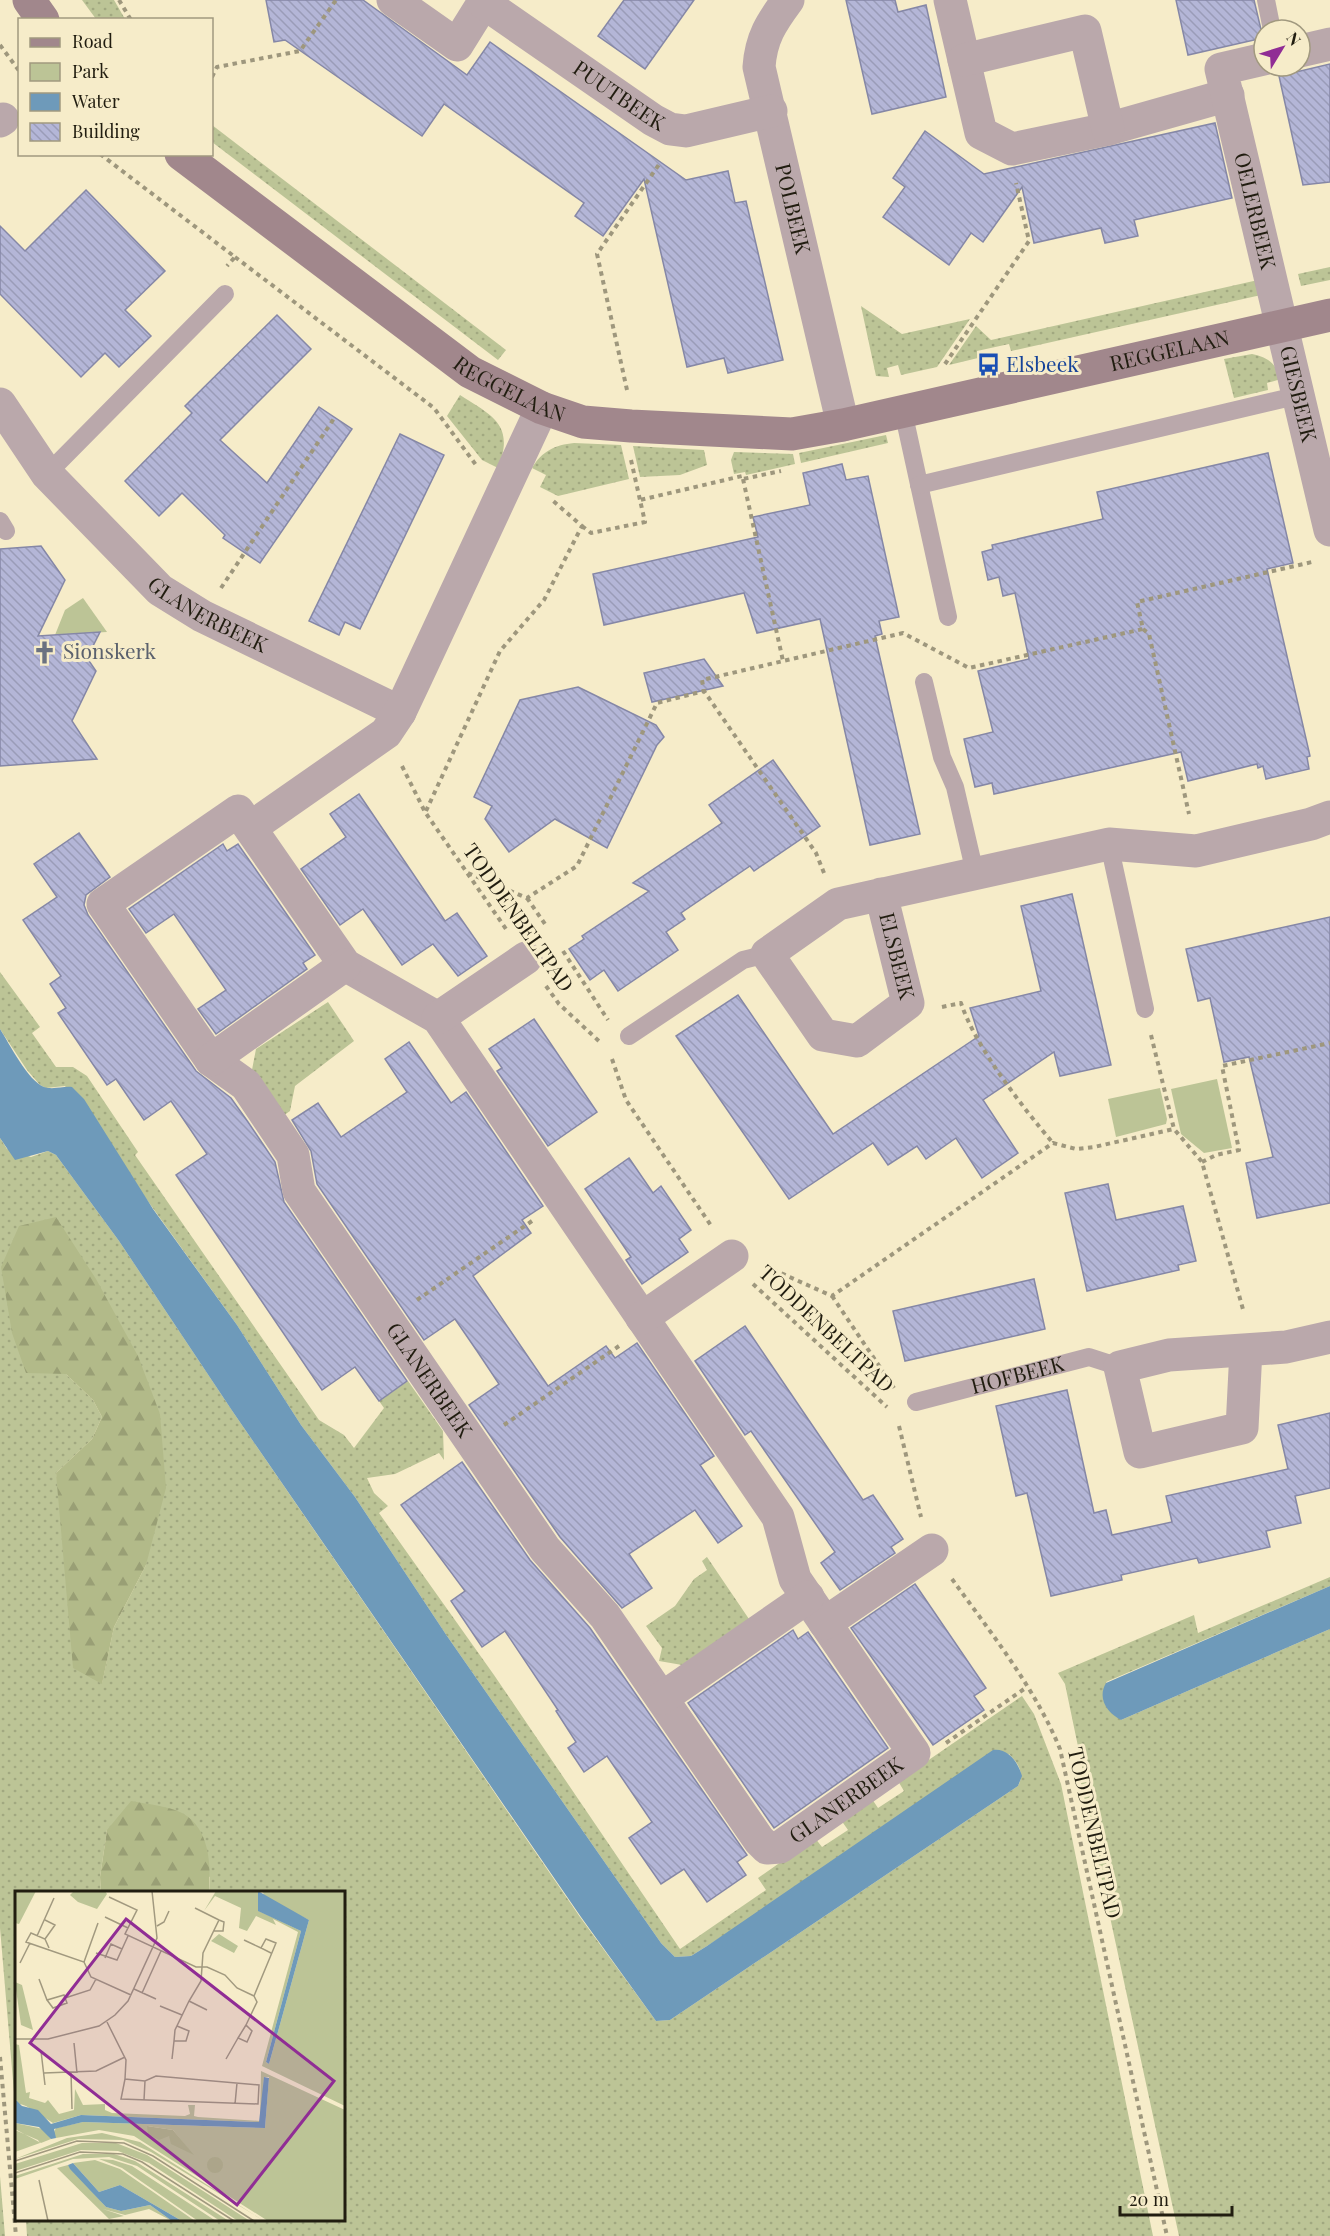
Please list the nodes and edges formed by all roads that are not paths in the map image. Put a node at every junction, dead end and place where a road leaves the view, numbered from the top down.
1 (29, 0) edge
2 (393, 0) edge
3 (788, 0) edge
4 (950, 0) edge
5 (1266, 0) edge
6 (484, 1) edge
7 (42, 18) edge
8 (1270, 18) edge
9 (1330, 44) edge
10 (1312, 48) edge
11 (964, 60) junction
12 (1252, 62) edge
13 (1228, 95) junction
14 (771, 111) junction
15 (1108, 129) junction
16 (184, 156) edge
17 (225, 294) road end
18 (1330, 315) edge
19 (1284, 328) junction
20 (1300, 395) junction
21 (0, 404) edge
22 (542, 408) junction
23 (909, 410) junction
24 (843, 425) junction
25 (9, 436) edge
26 (47, 474) junction
27 (919, 485) junction
28 (1330, 530) edge
29 (948, 617) road end
30 (924, 682) road end
31 (393, 722) junction
32 (1330, 817) edge
33 (250, 828) junction
34 (1109, 844) junction
35 (975, 873) junction
36 (881, 894) junction
37 (767, 954) junction
38 (526, 958) road end
39 (345, 965) junction
40 (1145, 1009) road end
41 (438, 1018) junction
42 (629, 1036) dead end
43 (211, 1060) junction
44 (740, 1267) road end
45 (642, 1318) junction
46 (1330, 1337) edge
47 (1246, 1350) junction
48 (1120, 1367) junction
49 (916, 1402) dead end
50 (932, 1550) road end
51 (816, 1610) junction
52 (662, 1698) junction

1 - 7 street
2 - 6 street, PUUTBEEK
3 - 14 street, POLBEEK
4 - 11 street
5 - 8 lane
6 - 14 street, PUUTBEEK
9 - 10 street
11 - 15 street
11 - 15 street
12 - 13 street, OELERBEEK
13 - 15 street
13 - 19 street, OELERBEEK
14 - 24 street, POLBEEK
16 - 22 street, REGGELAAN
17 - 26 lane
18 - 19 street, REGGELAAN
19 - 20 street, GIESBEEK
19 - 23 street, REGGELAAN
20 - 27 lane
20 - 28 street, GIESBEEK
21 - 25 street, GLANERBEEK
22 - 24 street, REGGELAAN
22 - 31 street
23 - 24 street, REGGELAAN
23 - 27 lane
25 - 26 street, GLANERBEEK
26 - 31 street, GLANERBEEK
27 - 29 lane
30 - 35 lane
31 - 33 street
32 - 34 street, ELSBEEK
33 - 39 street, GLANERBEEK
33 - 43 street, GLANERBEEK
34 - 35 street, ELSBEEK
34 - 40 lane
35 - 36 street, ELSBEEK
36 - 37 street, ELSBEEK
36 - 37 street, ELSBEEK
37 - 42 lane, ELSBEEK
38 - 41 street
39 - 41 street, GLANERBEEK
39 - 43 street
41 - 45 street, GLANERBEEK
43 - 52 street, GLANERBEEK
44 - 45 street
45 - 51 street, GLANERBEEK
46 - 47 street
47 - 48 street
47 - 48 street
48 - 49 lane, HOFBEEK
50 - 51 street
51 - 52 street
51 - 52 street, GLANERBEEK

